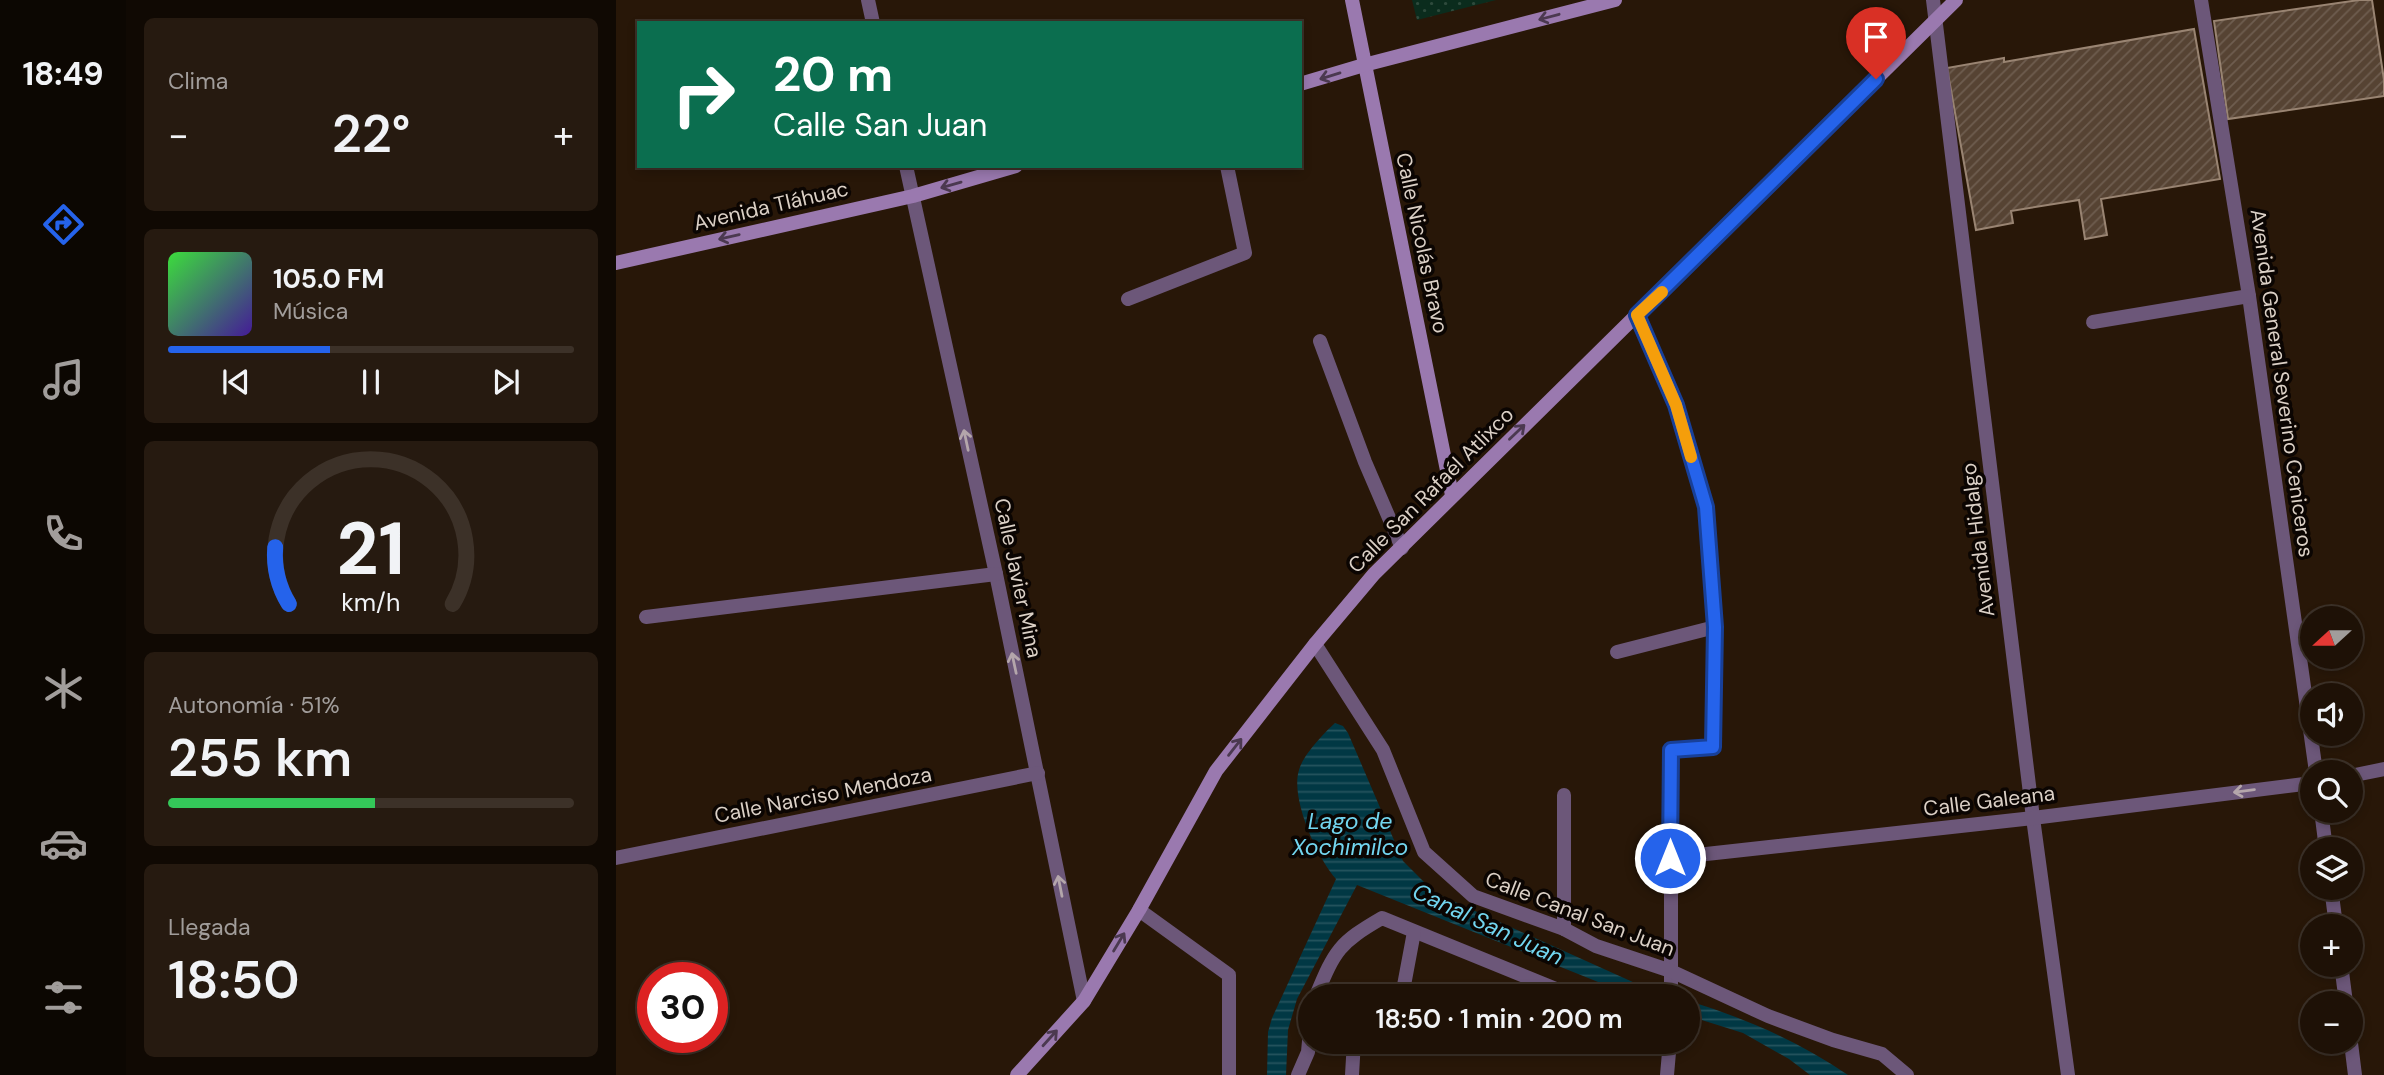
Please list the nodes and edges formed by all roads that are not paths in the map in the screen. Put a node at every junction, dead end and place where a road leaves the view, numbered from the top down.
1 (868, 0) edge
2 (1352, 0) edge
3 (1615, 0) edge
4 (1933, 0) edge
5 (1956, 0) edge
6 (2202, 0) edge
7 (1936, 20) junction
8 (873, 21) edge
9 (1364, 65) junction
10 (1302, 84) edge
11 (906, 168) edge
12 (1009, 168) edge
13 (1227, 168) edge
14 (913, 195) junction
15 (616, 263) edge
16 (2249, 296) junction
17 (1128, 299) dead end
18 (1637, 315) junction
19 (2093, 321) dead end
20 (1320, 341) dead end
21 (1452, 495) junction
22 (1402, 548) junction
23 (996, 574) junction
24 (646, 617) dead end
25 (1715, 627) junction
26 (1315, 644) junction
27 (1617, 652) dead end
28 (2314, 760) edge
29 (2384, 769) edge
30 (1038, 773) junction
31 (2363, 773) edge
32 (2300, 785) edge
33 (1564, 795) dead end
34 (2033, 818) junction
35 (616, 858) edge
36 (1670, 858) junction
37 (1139, 910) junction
38 (1564, 929) junction
39 (1414, 932) junction
40 (1671, 971) junction
41 (1321, 984) edge
42 (1404, 984) edge
43 (1543, 984) edge
44 (1671, 984) edge
45 (1084, 1000) junction
46 (1307, 1054) edge
47 (1353, 1054) edge
48 (1669, 1054) edge
49 (2353, 1054) edge
50 (1017, 1075) edge
51 (1229, 1075) edge
52 (1298, 1075) edge
53 (1352, 1075) edge
54 (1667, 1075) edge
55 (1906, 1075) edge
56 (2068, 1075) edge
57 (2356, 1075) edge

1 - 8 street
2 - 9 main road, Calle Nicolás Bravo
3 -> 9 main road
4 - 7 street, Avenida Hidalgo
5 - 7 main road, Calle San Rafaél Atlixco
6 - 16 street, Avenida General Severino Ceniceros
7 - 18 main road, Calle San Rafaél Atlixco
7 - 34 street, Avenida Hidalgo
9 -> 10 main road
9 - 21 main road, Calle Nicolás Bravo
11 - 14 street, Calle Javier Mina
12 -> 14 main road, Avenida Tláhuac
13 - 17 street
14 -> 15 main road, Avenida Tláhuac
23 -> 14 street, Calle Javier Mina
16 - 19 street
16 - 28 street, Avenida General Severino Ceniceros
21 -> 18 main road, Calle San Rafaél Atlixco
18 - 25 street
20 - 22 street
21 - 22 main road, Calle San Rafaél Atlixco
22 - 26 main road, Calle San Rafaél Atlixco
23 - 24 street
30 -> 23 street, Calle Javier Mina
25 - 27 street
25 - 36 street
37 -> 26 main road, Calle San Rafaél Atlixco
26 - 38 street, Calle Canal San Juan
29 - 31 street
30 - 35 street, Calle Narciso Mendoza
45 -> 30 street, Calle Javier Mina
32 -> 34 street, Calle Galeana
33 - 38 street
34 - 36 street, Calle Galeana
34 - 56 street, Avenida Hidalgo
36 - 40 street
45 -> 37 main road, Calle San Rafaél Atlixco
37 - 51 street
38 - 40 street, Calle Canal San Juan
39 - 41 street
39 - 42 street
39 - 43 street
40 - 44 street
40 - 55 street, Calle Canal San Juan
50 -> 45 main road, Calle San Rafaél Atlixco
46 - 52 street
47 - 53 street
48 - 54 street
49 - 57 street

